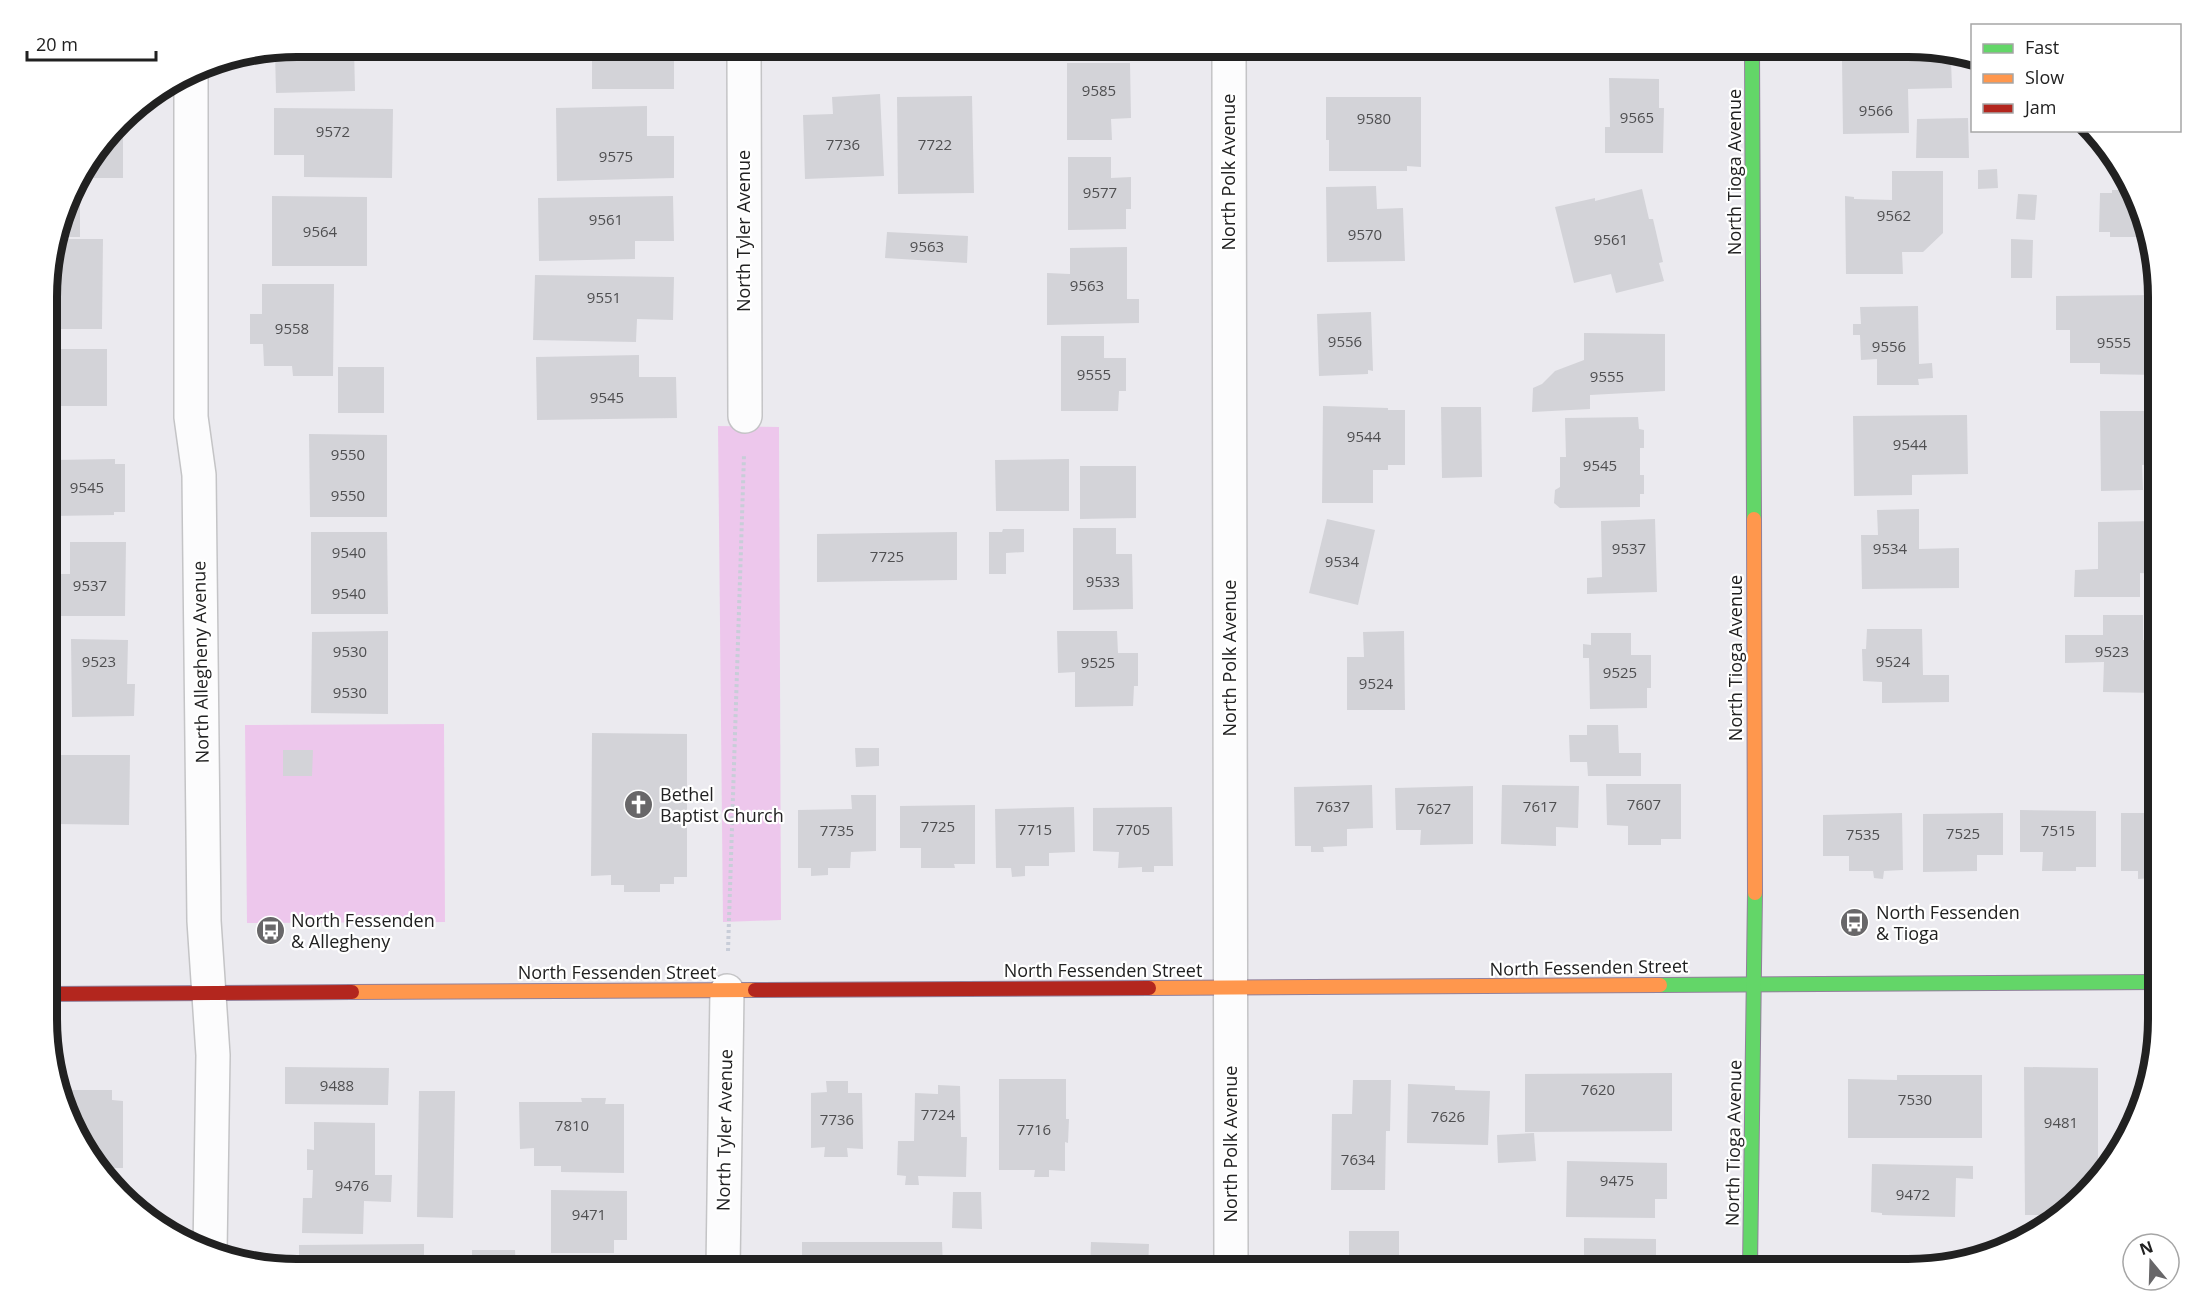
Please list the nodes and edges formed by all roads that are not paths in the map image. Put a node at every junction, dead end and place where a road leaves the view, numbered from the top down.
1 (744, 57) edge
2 (1229, 57) edge
3 (1752, 57) edge
4 (191, 82) edge
5 (745, 416) road end
6 (2148, 982) edge
7 (1755, 984) junction
8 (1231, 988) junction
9 (727, 991) junction
10 (209, 993) junction
11 (57, 994) edge
12 (210, 1243) edge
13 (723, 1259) edge
14 (1231, 1259) edge
15 (1750, 1259) edge

1 - 5 street, North Tyler Avenue
2 - 8 street, North Polk Avenue
3 - 7 main road, North Tioga Avenue
4 - 10 street, North Allegheny Avenue
6 - 7 main road, North Fessenden Street
7 - 8 main road, North Fessenden Street
7 - 15 main road, North Tioga Avenue
8 - 9 main road, North Fessenden Street
8 - 14 street, North Polk Avenue
9 - 10 main road, North Fessenden Street
9 - 13 street, North Tyler Avenue
10 - 11 main road, North Fessenden Street
10 - 12 street, North Allegheny Avenue

